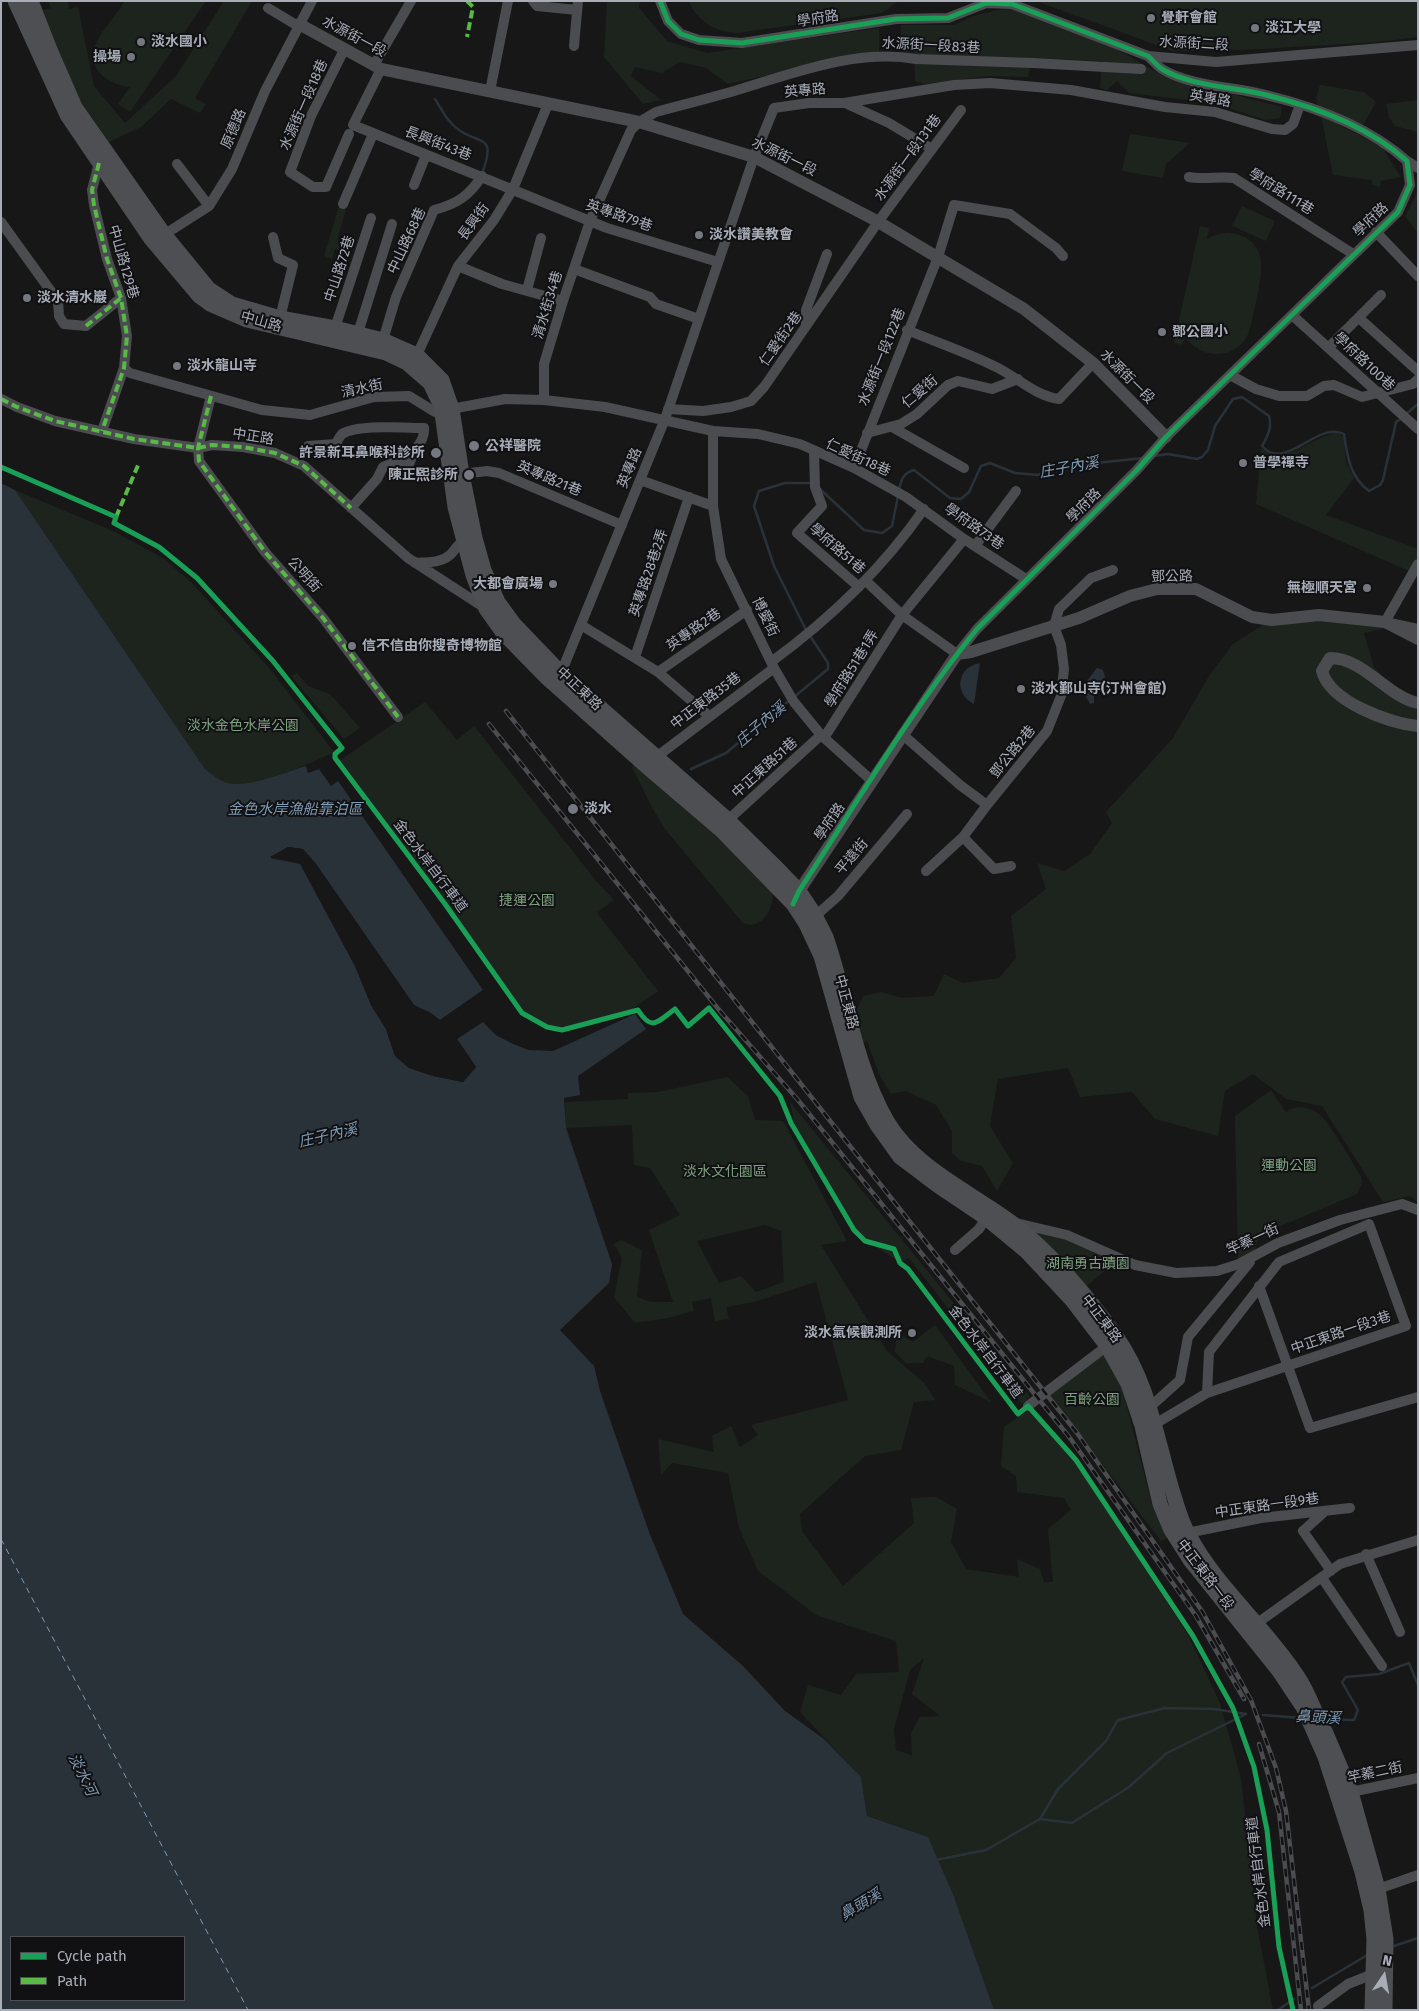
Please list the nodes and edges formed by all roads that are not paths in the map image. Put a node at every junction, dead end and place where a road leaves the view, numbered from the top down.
1 (15, 1) edge
2 (31, 1) edge
3 (312, 1) edge
4 (411, 1) edge
5 (508, 1) edge
6 (533, 1) edge
7 (660, 1) edge
8 (578, 6) edge
9 (268, 8) dead end
10 (298, 25) junction
11 (1418, 45) edge
12 (574, 46) dead end
13 (344, 50) junction
14 (1148, 56) junction
15 (377, 67) junction
16 (1141, 69) dead end
17 (490, 91) junction
18 (844, 103) junction
19 (548, 104) junction
20 (1300, 104) junction
21 (960, 110) dead end
22 (639, 122) junction
23 (351, 130) junction
24 (373, 134) junction
25 (932, 149) junction
26 (426, 155) junction
27 (754, 156) junction
28 (1407, 160) junction
29 (99, 163) junction
30 (177, 164) dead end
31 (1418, 168) edge
32 (482, 176) junction
33 (1189, 177) dead end
34 (414, 185) dead end
35 (513, 189) junction
36 (342, 204) dead end
37 (208, 206) junction
38 (371, 218) dead end
39 (590, 221) junction
40 (1, 222) edge
41 (878, 222) junction
42 (392, 224) dead end
43 (1376, 232) junction
44 (272, 237) dead end
45 (158, 238) junction
46 (541, 238) dead end
47 (827, 254) dead end
48 (1353, 254) junction
49 (1063, 256) dead end
50 (938, 257) junction
51 (718, 262) junction
52 (458, 266) junction
53 (574, 269) junction
54 (1417, 274) edge
55 (527, 290) junction
56 (1381, 295) dead end
57 (121, 298) junction
58 (563, 301) junction
59 (1292, 315) junction
60 (280, 318) junction
61 (1359, 318) junction
62 (699, 319) junction
63 (806, 326) junction
64 (335, 328) junction
65 (907, 330) junction
66 (358, 333) junction
67 (382, 340) junction
68 (1329, 347) junction
69 (417, 354) junction
70 (1093, 363) junction
71 (124, 368) junction
72 (1418, 371) edge
73 (1230, 375) junction
74 (1018, 379) junction
75 (1418, 379) edge
76 (1377, 394) junction
77 (210, 396) junction
78 (1, 399) edge
79 (544, 400) junction
80 (668, 409) junction
81 (447, 410) junction
82 (665, 419) junction
83 (892, 426) junction
84 (1414, 426) edge
85 (102, 431) junction
86 (713, 432) junction
87 (867, 432) junction
88 (1166, 438) junction
89 (308, 446) dead end
90 (198, 448) junction
91 (814, 452) junction
92 (854, 468) junction
93 (964, 468) dead end
94 (462, 474) junction
95 (640, 480) junction
96 (1016, 491) dead end
97 (906, 497) joint
98 (689, 498) junction
99 (713, 506) junction
100 (351, 508) junction
101 (924, 509) junction
102 (622, 525) junction
103 (964, 539) junction
104 (464, 541) junction
105 (975, 546) junction
106 (415, 563) junction
107 (1418, 564) edge
108 (1113, 570) dead end
109 (1026, 579) junction
110 (862, 584) junction
111 (492, 605) junction
112 (747, 610) junction
113 (902, 615) junction
114 (1385, 622) junction
115 (581, 625) junction
116 (1054, 626) junction
117 (1418, 629) edge
118 (1418, 639) edge
119 (957, 654) junction
120 (636, 657) junction
121 (772, 665) junction
122 (658, 672) junction
123 (561, 673) junction
124 (1418, 703) edge
125 (708, 715) junction
126 (398, 717) dead end
127 (1418, 726) edge
128 (902, 734) junction
129 (823, 737) junction
130 (655, 758) junction
131 (871, 780) junction
132 (988, 805) junction
133 (907, 814) dead end
134 (728, 820) junction
135 (963, 837) junction
136 (1012, 866) dead end
137 (926, 871) dead end
138 (796, 897) junction
139 (811, 920) junction
140 (1418, 1210) edge
141 (986, 1218) junction
142 (1012, 1223) junction
143 (955, 1250) dead end
144 (1250, 1262) dead end
145 (1260, 1286) junction
146 (1112, 1342) junction
147 (1288, 1365) junction
148 (1207, 1393) junction
149 (1418, 1398) edge
150 (1028, 1406) dead end
151 (1150, 1407) junction
152 (1149, 1425) junction
153 (1350, 1508) dead end
154 (1324, 1512) junction
155 (1187, 1533) junction
156 (1418, 1540) edge
157 (1366, 1554) junction
158 (1331, 1571) junction
159 (1322, 1578) junction
160 (1256, 1624) junction
161 (1400, 1632) dead end
162 (1382, 1666) dead end
163 (1308, 1706) junction
164 (1418, 1778) edge
165 (1345, 1794) junction
166 (1418, 1875) edge
167 (1378, 1889) junction
168 (1380, 1939) junction
169 (1379, 1978) junction
170 (1318, 2006) dead end
171 (1372, 2010) edge
172 (1385, 2010) edge

1 - 29 main road, 中山路
2 - 45 main road, 中山路
3 - 10 street, 原德路
4 - 15 street
5 - 17 street
6 - 8 street
7 - 14 street, 學府路
8 - 12 street
9 - 10 street
10 - 13 street, 水源街一段
10 - 37 street, 原德路
11 - 14 street, 水源街二段
13 - 15 street, 水源街一段
13 - 23 street, 水源街一段18巷
14 - 20 street, 學府路
15 - 17 street, 水源街一段
15 - 23 street
16 - 22 street, 水源街一段83巷
17 - 19 street, 水源街一段
18 - 20 street, 英專路
18 - 25 street
18 - 27 street, 英專路
19 - 22 street, 水源街一段
19 - 35 street, 長興街
20 - 28 street, 學府路
21 - 25 street, 水源街一段131巷
22 - 27 street, 水源街一段
22 - 39 street, 清水街34巷
23 - 24 street, 長興街43巷
24 - 26 street, 長興街43巷
24 - 36 street
25 - 41 street, 水源街一段131巷
26 - 32 street, 長興街43巷
26 - 34 street
27 - 41 street, 水源街一段
27 - 51 street, 英專路
28 - 31 street
28 - 43 street, 學府路
29 - 45 main road, 中山路
29 - 57 street, 中山路129巷
30 - 37 street
32 - 35 street, 長興街43巷
32 - 67 street, 中山路68巷
33 - 48 street, 學府路111巷
35 - 39 street, 英專路79巷
35 - 52 street, 長興街
37 - 45 street, 原德路
38 - 64 street, 中山路72巷
39 - 51 street, 英專路79巷
39 - 53 street, 清水街34巷
40 - 57 street
41 - 50 street, 水源街一段
41 - 63 street, 仁愛街2巷
42 - 66 street
43 - 48 street, 學府路
43 - 54 street
44 - 60 street
45 - 60 main road, 中山路
45 - 81 main road, 中山路
46 - 55 street
47 - 63 street
48 - 59 street, 學府路
49 - 50 street, 水源街一段122巷
50 - 65 street, 水源街一段122巷
50 - 70 street, 水源街一段
51 - 62 street, 英專路
52 - 55 street
52 - 69 street, 長興街
53 - 58 street, 清水街34巷
53 - 62 street
55 - 58 street
56 - 61 street
57 - 71 street, 中山路129巷
58 - 79 street, 清水街34巷
59 - 68 street, 學府路100巷
59 - 73 street, 學府路
60 - 64 main road, 中山路
61 - 68 street
61 - 72 street
62 - 80 street, 英專路
63 - 80 street, 仁愛街2巷
64 - 66 main road, 中山路
65 - 74 street
65 - 87 street, 水源街一段122巷
66 - 67 main road, 中山路
67 - 69 main road, 中山路
68 - 76 street, 學府路100巷
69 - 81 main road, 中山路
70 - 74 street
70 - 88 street, 水源街一段
71 - 77 street, 清水街
71 - 85 street, 中山路129巷
73 - 76 street
73 - 88 street, 學府路
74 - 83 street, 仁愛街
75 - 76 street
76 - 84 street, 學府路100巷
77 - 81 street, 清水街
77 - 90 street
78 - 85 street, 中正路
79 - 81 street
79 - 82 street
80 - 82 street, 英專路
81 - 94 main road, 中山路
81 - 104 main road, 中山路
82 - 86 street
82 - 95 street, 英專路
83 - 87 street, 仁愛街
83 - 93 street
85 - 90 street, 中正路
86 - 91 street
86 - 99 street, 博愛街
87 - 92 street, 水源街一段122巷
88 - 109 street, 學府路
89 - 100 street
90 - 100 street, 中正路
90 - 126 street, 公明街
91 - 92 street, 仁愛街18巷
91 - 110 street, 學府路51巷
92 - 97 street, 仁愛街18巷
94 - 102 street, 英專路21巷
94 - 111 main road, 中山路
95 - 98 street
95 - 102 street, 英專路
96 - 105 street
97 - 101 street, 學府路73巷
98 - 99 street
98 - 120 street, 英專路28巷2弄
99 - 112 street, 博愛街
100 - 106 street, 中正路
101 - 103 street, 學府路73巷
101 - 110 street, 中正東路35巷
102 - 115 street, 英專路
103 - 105 street, 學府路73巷
103 - 113 street, 學府路51巷1弄
104 - 106 street
104 - 111 main road, 中山路
105 - 109 street, 學府路73巷
106 - 111 street, 中正路
107 - 114 street
108 - 116 street
109 - 119 street, 學府路
110 - 113 street, 學府路51巷
110 - 121 street, 中正東路35巷
111 - 123 main road, 中正東路
111 - 138 main road, 中正東路
112 - 121 street, 博愛街
112 - 122 street, 英專路2巷
113 - 119 street, 學府路51巷
113 - 129 street, 學府路51巷1弄
114 - 116 street, 鄧公路
114 - 117 street
114 - 118 street, 鄧公路
115 - 120 street
115 - 123 street, 英專路
116 - 119 street, 鄧公路
116 - 132 street, 鄧公路2巷
119 - 128 street, 學府路
120 - 122 street
121 - 125 street, 中正東路35巷
121 - 129 street, 博愛街
122 - 125 street
123 - 130 main road, 中正東路
124 - 127 street
125 - 130 street, 中正東路35巷
128 - 131 street, 學府路
128 - 132 street
129 - 131 street, 博愛街
129 - 134 street, 中正東路51巷
130 - 134 main road, 中正東路
131 - 138 street, 學府路
132 - 135 street, 鄧公路2巷
133 - 139 street, 平遠街
134 - 138 main road, 中正東路
135 - 136 street
135 - 137 street, 鄧公路2巷
138 - 139 main road, 中正東路
139 - 141 main road, 中正東路
139 - 142 main road, 中正東路
140 - 142 street, 竿蓁一街
141 - 143 street
141 - 146 main road, 中正東路
142 - 146 main road, 中正東路
144 - 151 street
145 - 147 street, 中正東路一段3巷
145 - 147 street, 中正東路一段3巷
145 - 148 street, 中正東路一段3巷
146 - 150 street
146 - 151 main road, 中正東路
146 - 152 main road, 中正東路
147 - 148 street, 中正東路一段3巷
147 - 149 street
148 - 152 street, 中正東路一段3巷
151 - 152 main road, 中正東路
152 - 155 main road, 中正東路一段
152 - 163 main road, 中正東路一段
153 - 154 street, 中正東路一段9巷
154 - 155 street, 中正東路一段9巷
154 - 158 street
155 - 160 main road, 中正東路一段
156 - 157 street
157 - 158 street
157 - 161 street
158 - 159 street
159 - 160 street
159 - 162 street
160 - 163 main road, 中正東路一段
163 - 165 main road
164 - 165 street, 竿蓁二街
165 - 167 main road
165 - 168 main road
166 - 167 street
167 - 168 main road
168 - 169 main road
169 - 170 street
169 - 171 main road
169 - 172 main road

